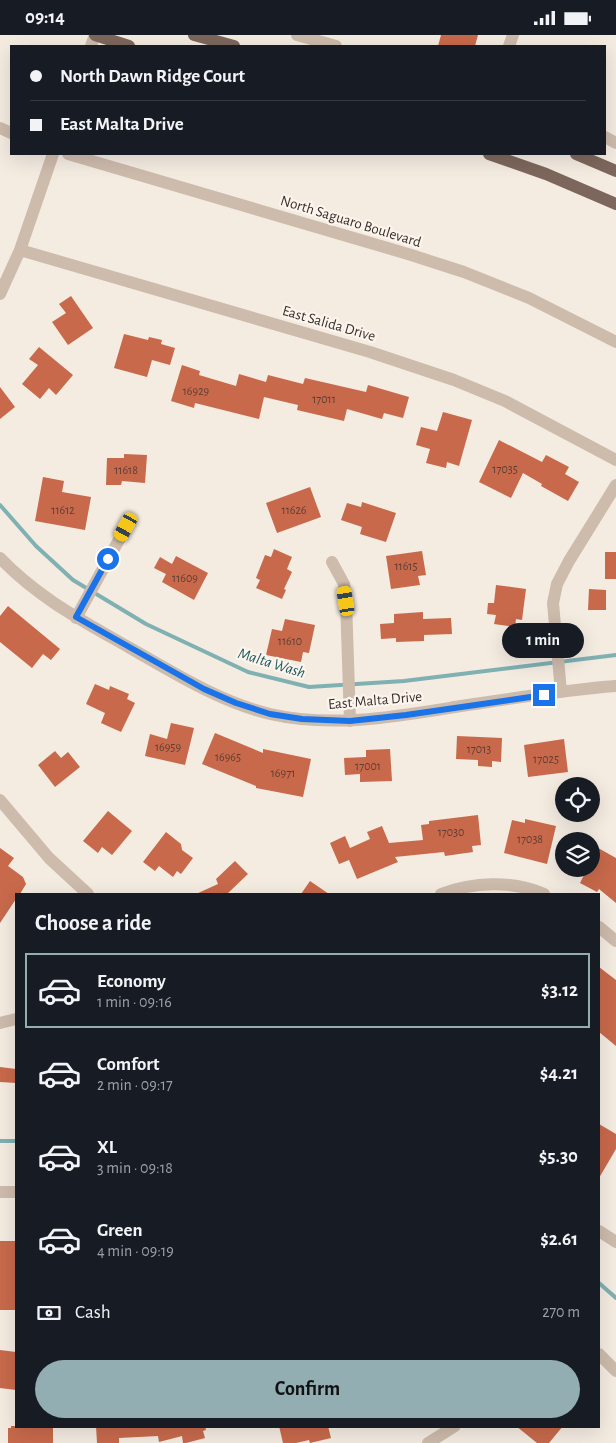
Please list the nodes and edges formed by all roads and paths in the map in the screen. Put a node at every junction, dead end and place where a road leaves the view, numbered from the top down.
1 (95, 35) edge
2 (194, 35) edge
3 (297, 35) edge
4 (126, 45) edge
5 (230, 45) edge
6 (332, 45) edge
7 (53, 155) edge
8 (71, 155) edge
9 (492, 155) edge
10 (578, 155) edge
11 (616, 171) edge
12 (616, 204) edge
13 (20, 250) junction
14 (0, 294) edge
15 (616, 342) edge
16 (616, 460) edge
17 (616, 485) edge
18 (126, 527) dead end
19 (332, 562) dead end
20 (2, 564) edge
21 (76, 617) junction
22 (616, 686) edge
23 (561, 692) junction
24 (350, 721) junction
25 (1, 803) edge
26 (87, 893) edge
27 (445, 893) edge
28 (542, 893) edge
29 (600, 928) edge
30 (616, 941) edge
31 (15, 1019) edge
32 (0, 1023) edge
33 (0, 1192) edge
34 (15, 1192) edge
35 (600, 1232) edge
36 (616, 1242) edge
37 (600, 1355) edge
38 (616, 1371) edge
39 (452, 1428) edge
40 (428, 1443) edge

1 - 4 main road
2 - 5 main road
3 - 6 street
7 - 13 street
8 - 15 street, North Saguaro Boulevard
9 - 12 main road
10 - 11 main road
13 - 14 street
13 - 16 street, East Salida Drive
17 - 23 street
18 - 21 street
19 - 24 street
20 - 21 street, East Malta Drive
21 - 24 street, East Malta Drive
22 - 23 street, East Malta Drive
23 - 24 street, East Malta Drive
25 - 26 street
27 - 28 street
29 - 30 street
31 - 32 street
33 - 34 street
35 - 36 street
37 - 38 street
39 - 40 street

